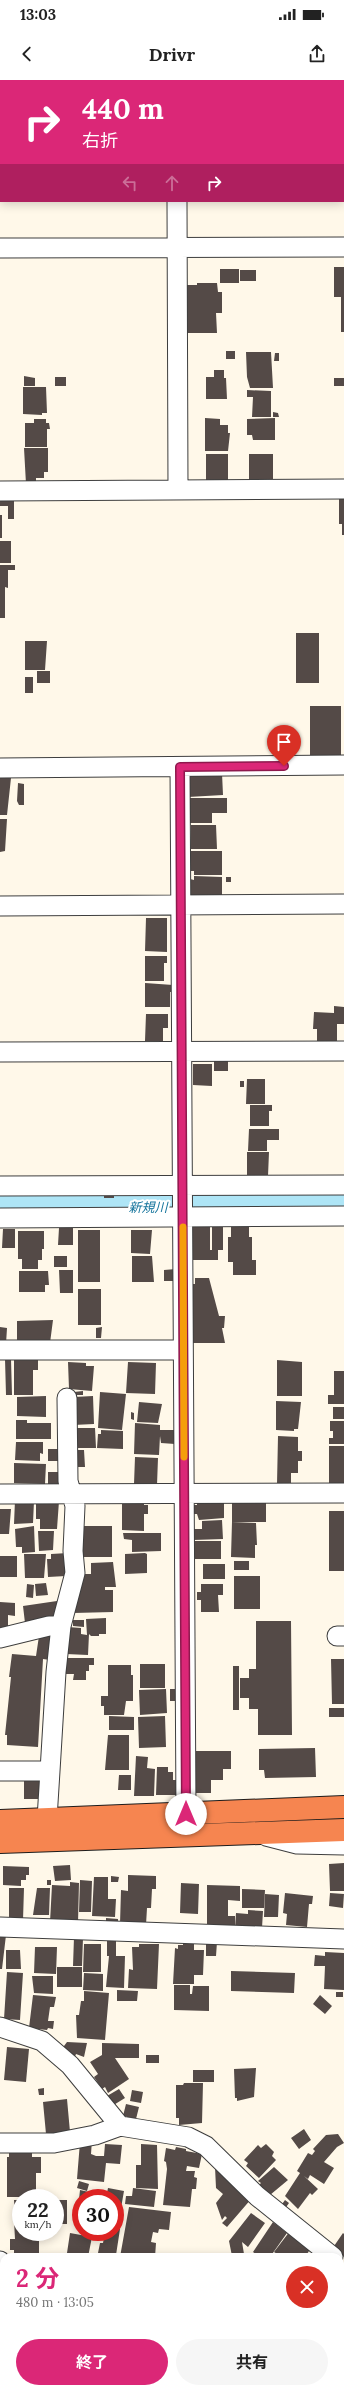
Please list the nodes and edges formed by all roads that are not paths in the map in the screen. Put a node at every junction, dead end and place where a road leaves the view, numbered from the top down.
1 (178, 202) edge
2 (178, 247) junction
3 (344, 247) edge
4 (0, 248) edge
5 (178, 489) junction
6 (344, 489) edge
7 (0, 491) edge
8 (344, 765) edge
9 (180, 767) junction
10 (0, 768) edge
11 (180, 904) junction
12 (344, 904) edge
13 (0, 906) edge
14 (344, 1050) edge
15 (181, 1051) junction
16 (0, 1052) edge
17 (344, 1185) edge
18 (0, 1186) edge
19 (182, 1188) junction
20 (344, 1216) edge
21 (183, 1217) junction
22 (0, 1218) edge
23 (0, 1350) edge
24 (183, 1350) junction
25 (67, 1398) dead end
26 (184, 1493) junction
27 (344, 1493) edge
28 (0, 1494) edge
29 (72, 1494) junction
30 (61, 1626) junction
31 (0, 1638) edge
32 (0, 1771) edge
33 (50, 1771) junction
34 (344, 1797) edge
35 (344, 1807) edge
36 (267, 1811) junction
37 (186, 1814) junction
38 (47, 1820) junction
39 (0, 1821) edge
40 (344, 1830) edge
41 (256, 1834) junction
42 (0, 1842) edge
43 (344, 1845) edge
44 (0, 1927) edge
45 (344, 1940) edge
46 (0, 2027) edge
47 (120, 2126) junction
48 (1, 2146) edge
49 (328, 2253) edge

1 - 2 street
2 - 3 street
2 - 4 street
2 - 5 street
5 - 6 street
5 - 7 street
8 - 9 street
9 - 10 street
9 - 11 street
11 - 12 street
11 - 13 street
11 - 15 street
14 - 15 street
15 - 16 street
15 - 19 street
17 - 19 street
18 - 19 street
19 - 21 street
20 - 21 street
21 - 22 street
21 - 24 street
23 - 24 street
24 - 26 street
25 - 29 street
26 - 27 street
26 - 29 street
26 - 37 street
28 - 29 street
29 - 30 street
30 - 31 street
30 - 33 street
32 - 33 street
33 - 38 street
34 - 36 street
35 - 36 highway
36 - 37 highway
37 - 38 highway
38 - 39 highway
40 - 41 highway
41 - 42 highway
41 - 43 street
44 - 45 street
46 - 47 street
47 - 48 street
47 - 49 street

